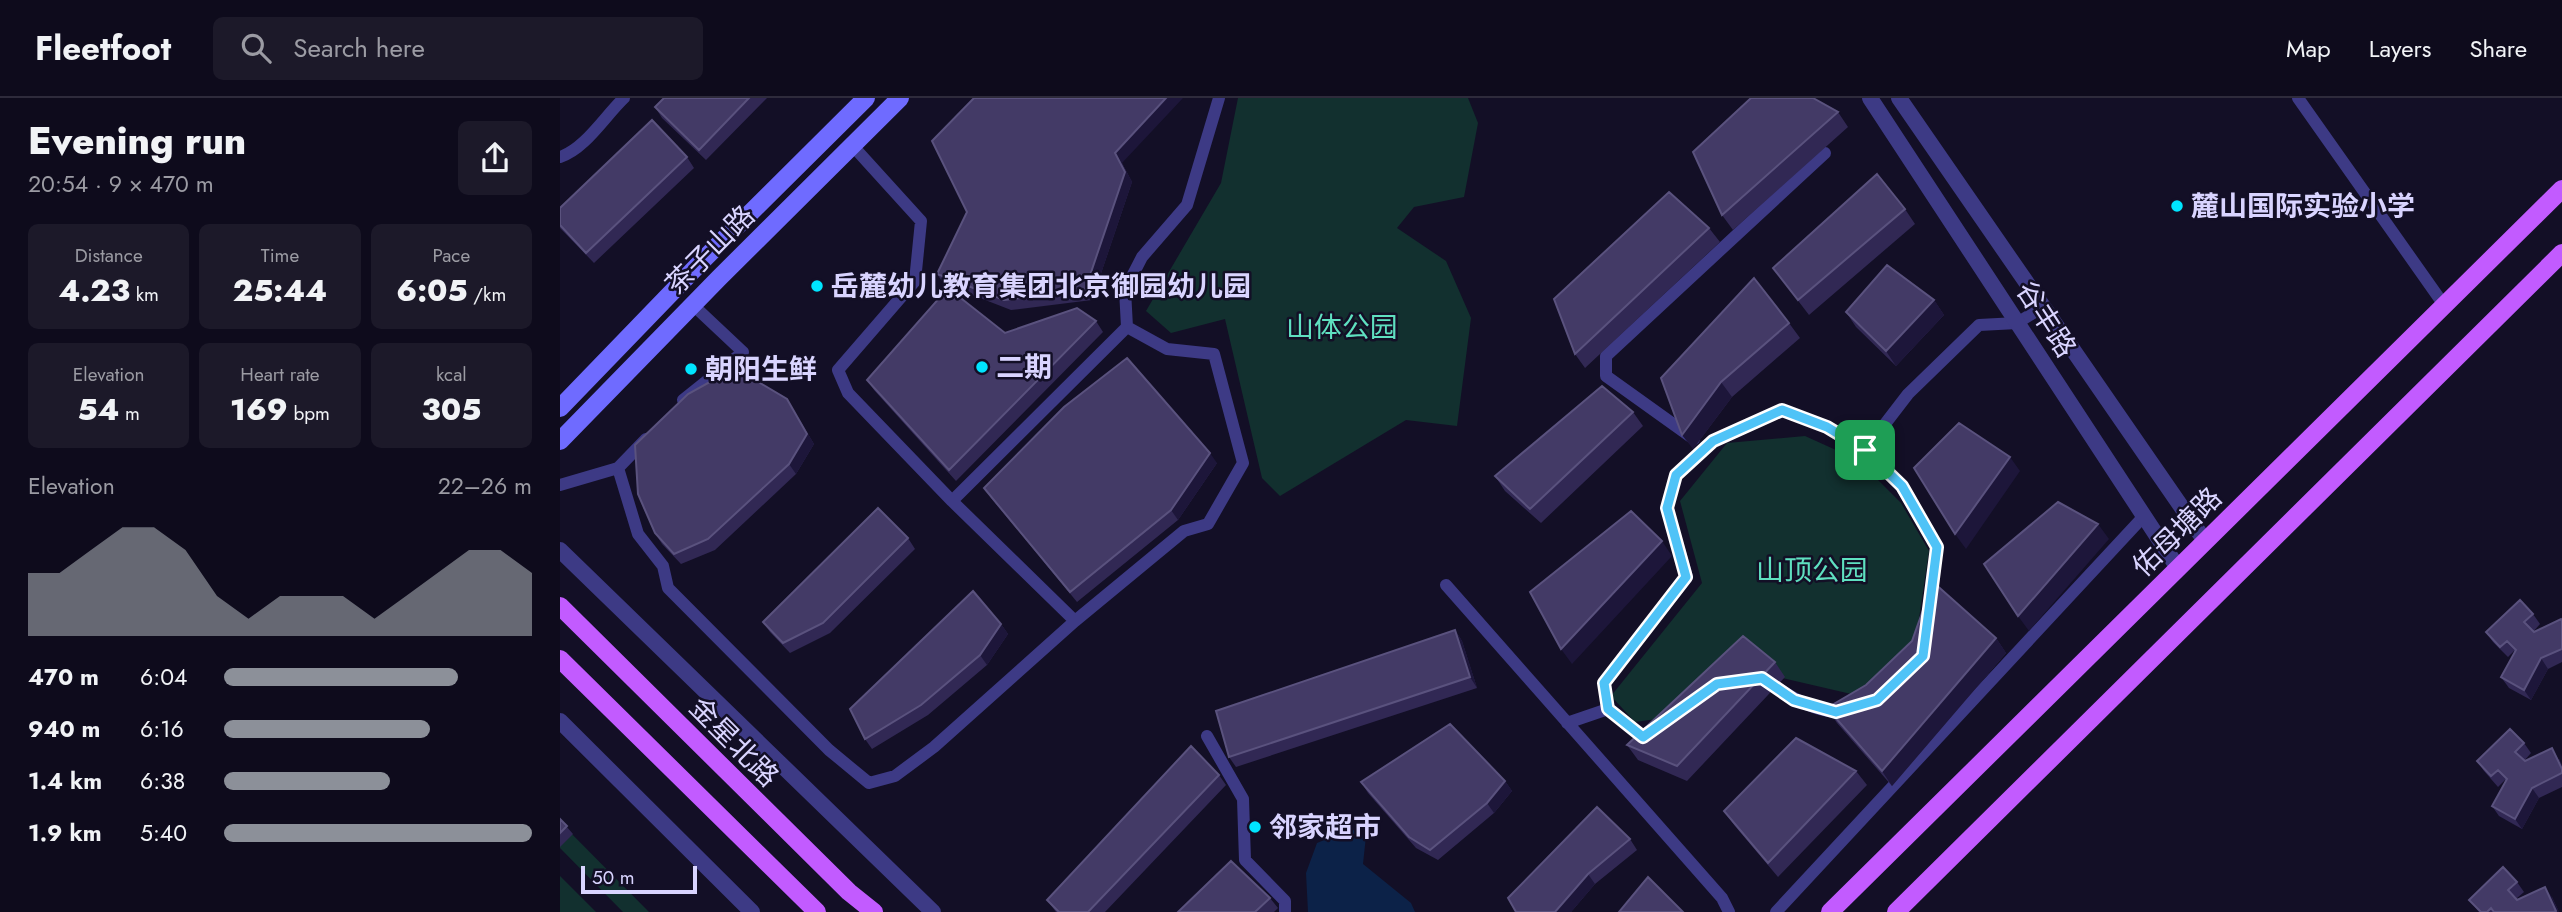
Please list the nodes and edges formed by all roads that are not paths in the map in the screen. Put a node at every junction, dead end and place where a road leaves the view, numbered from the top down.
1 (624, 98) edge
2 (900, 98) edge
3 (1219, 98) edge
4 (1870, 98) edge
5 (1899, 98) edge
6 (2298, 98) edge
7 (861, 100) edge
8 (852, 145) junction
9 (1825, 153) dead end
10 (560, 158) edge
11 (2562, 190) edge
12 (2562, 253) edge
13 (693, 305) junction
14 (2444, 305) junction
15 (2043, 307) junction
16 (2017, 323) junction
17 (1127, 327) junction
18 (560, 408) edge
19 (670, 414) edge
20 (653, 432) edge
21 (560, 441) edge
22 (1706, 447) junction
23 (1865, 450) junction
24 (618, 468) junction
25 (560, 485) edge
26 (952, 501) junction
27 (2144, 516) junction
28 (2206, 541) junction
29 (560, 550) edge
30 (2178, 568) junction
31 (1446, 585) dead end
32 (560, 606) edge
33 (1928, 616) edge
34 (1076, 621) junction
35 (560, 659) edge
36 (1751, 680) edge
37 (1856, 706) edge
38 (1608, 709) junction
39 (560, 721) edge
40 (1664, 722) edge
41 (1567, 723) junction
42 (1207, 736) dead end
43 (752, 912) edge
44 (817, 912) edge
45 (874, 912) edge
46 (933, 912) edge
47 (1284, 912) edge
48 (1729, 912) edge
49 (1776, 912) edge
50 (1830, 912) edge
51 (1896, 912) edge

1 - 10 street
2 - 8 main road, 茶子山路
3 - 17 street
4 - 16 street, 谷丰路
5 - 15 street, 谷丰路
6 - 14 street
7 - 18 main road, 茶子山路
8 - 13 main road, 茶子山路
8 - 26 street
9 - 22 street
11 - 14 main road, 佑母塘路
12 - 51 main road
13 - 19 street
13 - 21 main road, 茶子山路
14 - 28 main road, 佑母塘路
15 - 16 street
15 - 28 street, 谷丰路
16 - 23 street
16 - 27 street, 谷丰路
17 - 26 street
17 - 34 street
20 - 24 street
22 - 23 street
22 - 38 street
23 - 33 street
24 - 25 street
24 - 34 street
26 - 34 street
27 - 30 street, 谷丰路
27 - 49 street
28 - 30 main road, 佑母塘路
29 - 46 street
30 - 50 main road, 佑母塘路
31 - 41 street
32 - 45 main road, 金星北路
35 - 44 main road
36 - 37 street
38 - 40 street
38 - 41 street
39 - 43 street
41 - 48 street
42 - 47 street

